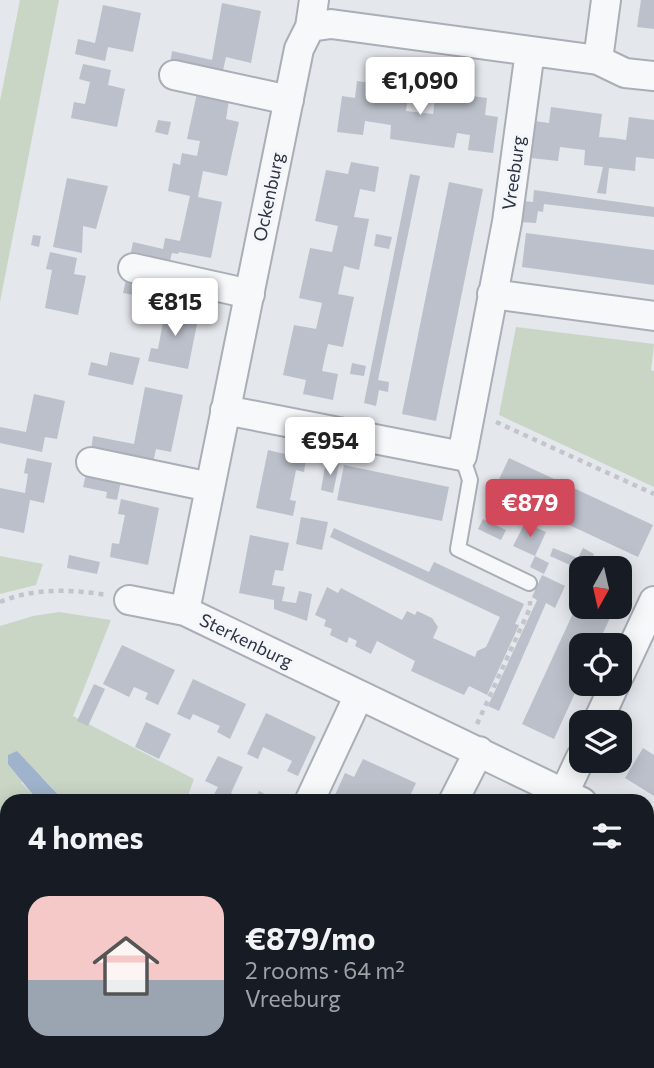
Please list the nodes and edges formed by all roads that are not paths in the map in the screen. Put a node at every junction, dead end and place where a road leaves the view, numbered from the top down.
1 (606, 0) edge
2 (312, 13) edge
3 (530, 51) junction
4 (598, 60) junction
5 (174, 75) dead end
6 (654, 76) edge
7 (289, 100) junction
8 (133, 268) dead end
9 (492, 293) junction
10 (250, 294) junction
11 (654, 316) edge
12 (225, 410) junction
13 (462, 456) junction
14 (91, 462) dead end
15 (210, 487) junction
16 (529, 583) road end
17 (129, 600) road end
18 (654, 601) edge
19 (185, 611) junction
20 (632, 648) edge
21 (359, 695) junction
22 (479, 751) junction
23 (578, 773) edge
24 (313, 794) edge
25 (457, 794) edge
26 (569, 794) edge
27 (573, 794) edge

1 - 4 street
2 - 3 street
2 - 7 street, Ockenburg
3 - 4 street
3 - 9 street, Vreeburg
4 - 6 street
5 - 7 street
7 - 10 street, Ockenburg
8 - 10 street
9 - 11 street
9 - 13 street, Vreeburg
10 - 12 street, Ockenburg
12 - 13 street
12 - 15 street, Ockenburg
13 - 16 lane, Vreeburg
14 - 15 street
15 - 19 street, Ockenburg
17 - 19 street, Sterkenburg
18 - 20 street
19 - 21 street, Sterkenburg
21 - 22 street, Sterkenburg
21 - 24 street
22 - 25 street
22 - 26 street, Sterkenburg
23 - 27 street

